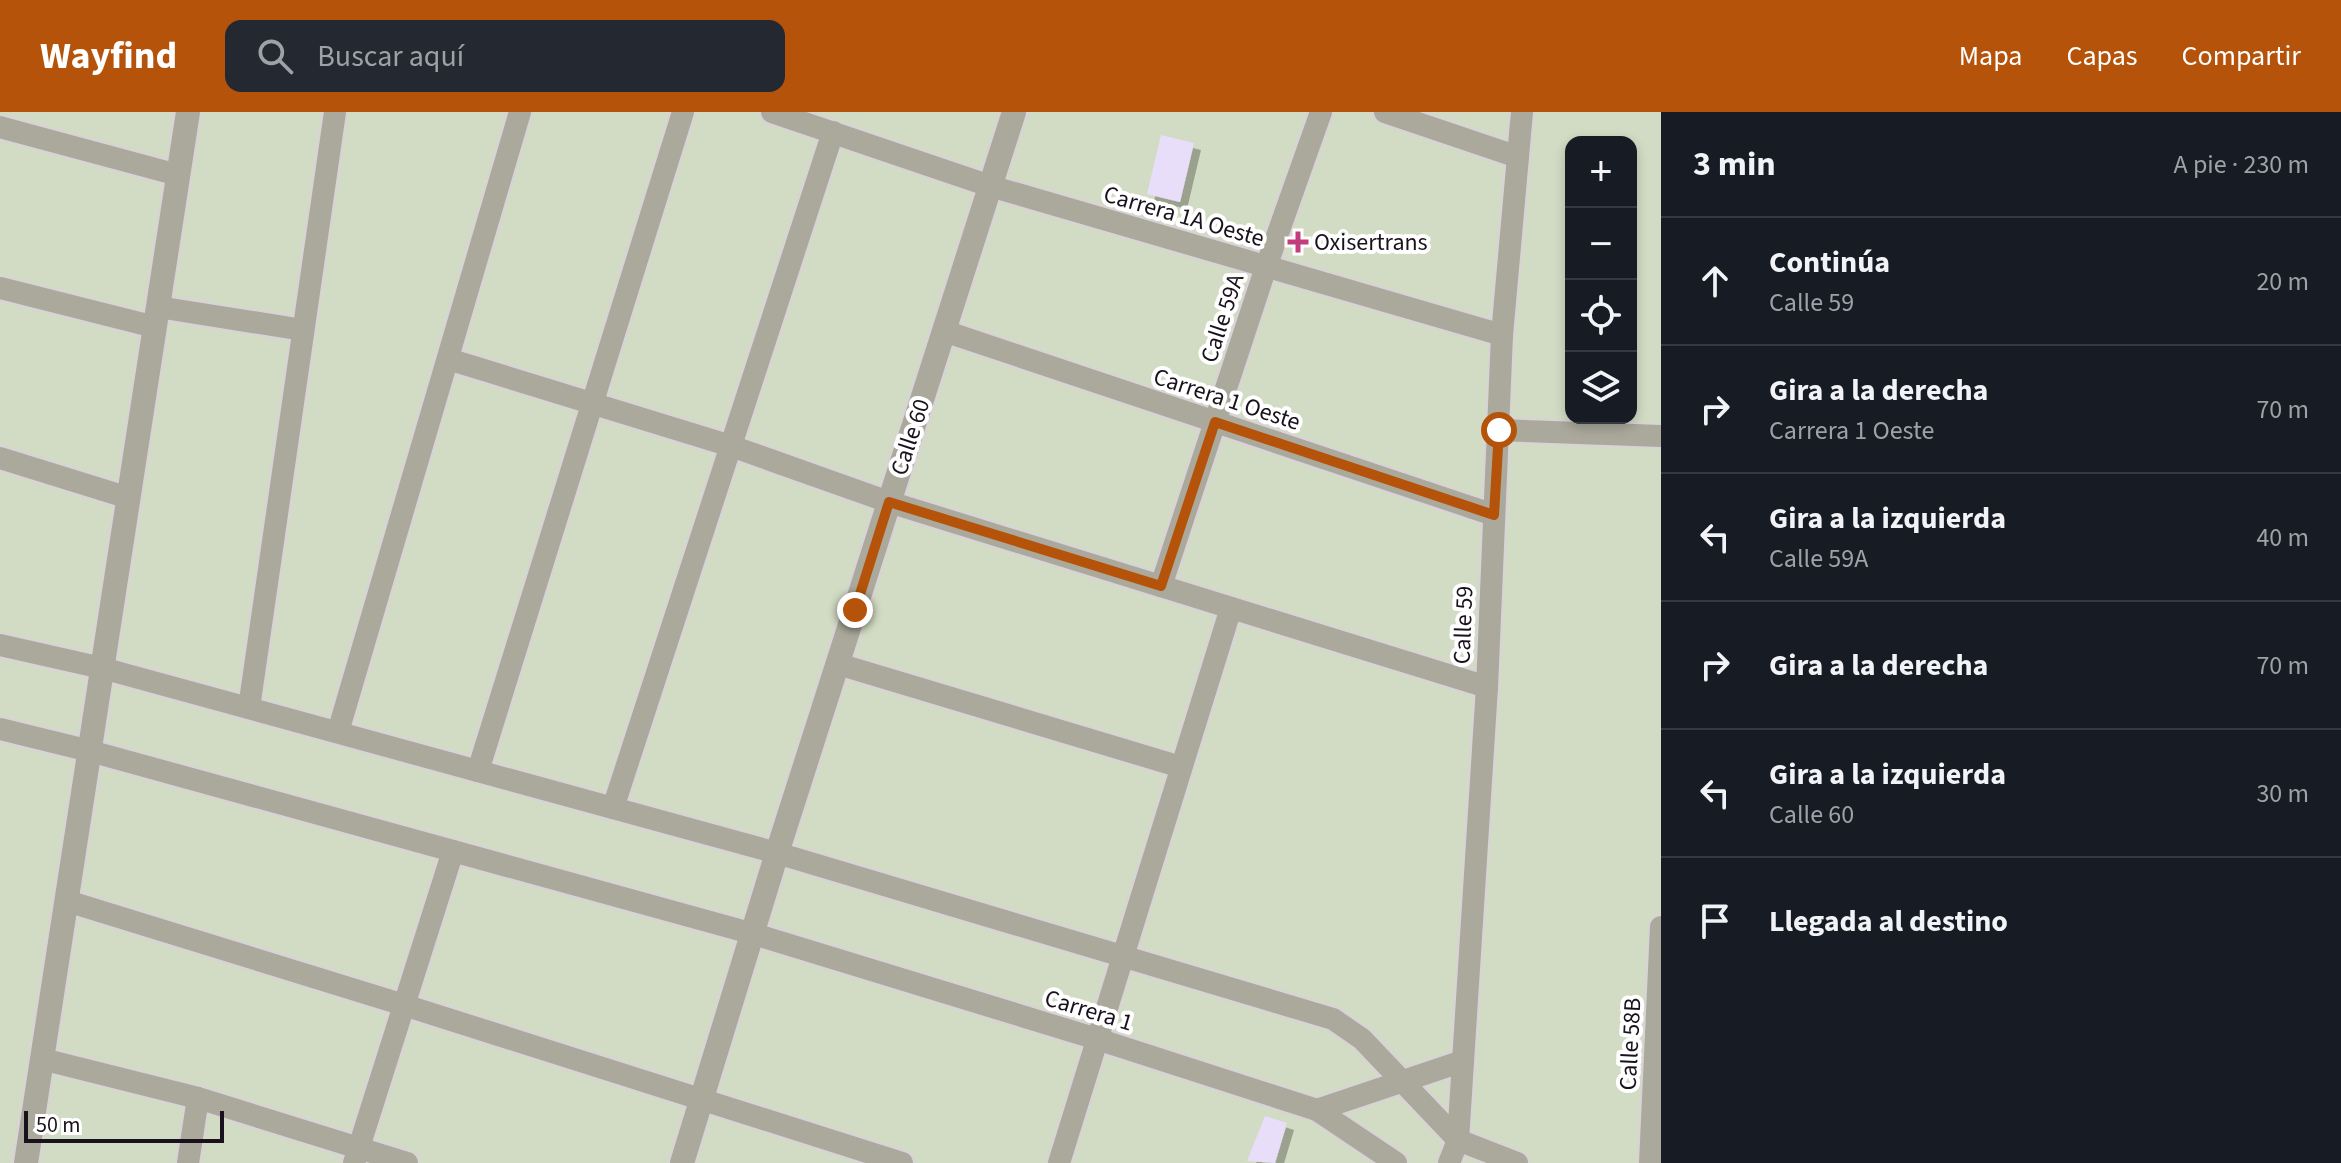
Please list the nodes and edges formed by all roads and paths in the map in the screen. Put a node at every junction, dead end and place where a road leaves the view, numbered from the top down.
1 (188, 112) edge
2 (335, 112) edge
3 (520, 112) edge
4 (683, 112) edge
5 (772, 112) edge
6 (1014, 112) edge
7 (1321, 112) edge
8 (1385, 112) edge
9 (1522, 112) edge
10 (0, 127) edge
11 (833, 132) junction
12 (1518, 157) junction
13 (178, 175) junction
14 (990, 186) junction
15 (1266, 267) junction
16 (0, 288) edge
17 (156, 317) junction
18 (303, 330) junction
19 (944, 331) junction
20 (1502, 335) junction
21 (448, 359) junction
22 (592, 404) junction
23 (1215, 422) junction
24 (1499, 430) junction
25 (1661, 436) edge
26 (731, 446) junction
27 (0, 458) edge
28 (129, 498) junction
29 (889, 502) junction
30 (1494, 515) junction
31 (1161, 586) junction
32 (1231, 608) junction
33 (0, 645) edge
34 (838, 664) junction
35 (102, 668) junction
36 (1487, 687) junction
37 (249, 708) junction
38 (0, 729) edge
39 (338, 732) junction
40 (90, 751) junction
41 (1181, 767) junction
42 (478, 771) junction
43 (613, 808) junction
44 (453, 851) junction
45 (777, 853) junction
46 (67, 901) junction
47 (1661, 927) edge
48 (754, 934) junction
49 (1123, 956) junction
50 (404, 1005) junction
51 (1097, 1039) junction
52 (42, 1059) junction
53 (1463, 1061) junction
54 (1402, 1082) junction
55 (198, 1098) junction
56 (702, 1099) junction
57 (1317, 1110) junction
58 (1458, 1140) junction
59 (357, 1155) edge
60 (26, 1163) edge
61 (188, 1163) edge
62 (407, 1163) edge
63 (682, 1163) edge
64 (902, 1163) edge
65 (1059, 1163) edge
66 (1396, 1163) edge
67 (1449, 1163) edge
68 (1517, 1163) edge
69 (1650, 1163) edge

1 - 13 street
2 - 18 street
3 - 21 street
4 - 22 street
5 - 11 street, Carrera 1A Oeste
6 - 14 street, Calle 60
7 - 15 street, Calle 59A
8 - 12 street
9 - 12 street, Calle 59
10 - 13 street
11 - 14 street, Carrera 1A Oeste
11 - 26 street
12 - 20 street, Calle 59
13 - 17 street
14 - 15 street, Carrera 1A Oeste
14 - 19 street, Calle 60
15 - 20 street, Carrera 1A Oeste
15 - 23 street, Calle 59A
16 - 17 street
17 - 18 street
17 - 28 street
18 - 37 street
19 - 23 street, Carrera 1 Oeste
19 - 29 street, Calle 60
20 - 24 street, Calle 59
21 - 22 street
21 - 39 street
22 - 26 street
22 - 42 street
23 - 30 street, Carrera 1 Oeste
23 - 31 street, Calle 59A
24 - 25 street
24 - 30 street, Calle 59
26 - 29 street
26 - 43 street
27 - 28 street
28 - 35 street
29 - 31 street
29 - 34 street, Calle 60
30 - 36 street, Calle 59
31 - 32 street
32 - 36 street
32 - 41 street
33 - 35 street
34 - 41 street
34 - 45 street, Calle 60
35 - 37 street
35 - 40 street
36 - 53 street, Calle 59
37 - 39 street
38 - 40 street, Carrera 1
39 - 42 street
40 - 44 street, Carrera 1
40 - 46 street
41 - 49 street
42 - 43 street
43 - 45 street
44 - 48 street, Carrera 1
44 - 50 street
45 - 48 street, Calle 60
45 - 49 street
46 - 50 street
46 - 52 street
47 - 69 street, Calle 58B
48 - 51 street, Carrera 1
48 - 56 street, Calle 60
49 - 51 street
49 - 54 street
50 - 56 street
50 - 59 street
51 - 57 street, Carrera 1
51 - 65 street
52 - 55 street
52 - 60 street
53 - 54 street
53 - 58 street, Calle 59
54 - 57 street
54 - 58 street
55 - 59 street
55 - 61 street
56 - 63 street, Calle 60
56 - 64 street
57 - 66 street, Carrera 1
58 - 67 street, Calle 59
58 - 68 street
59 - 62 street

